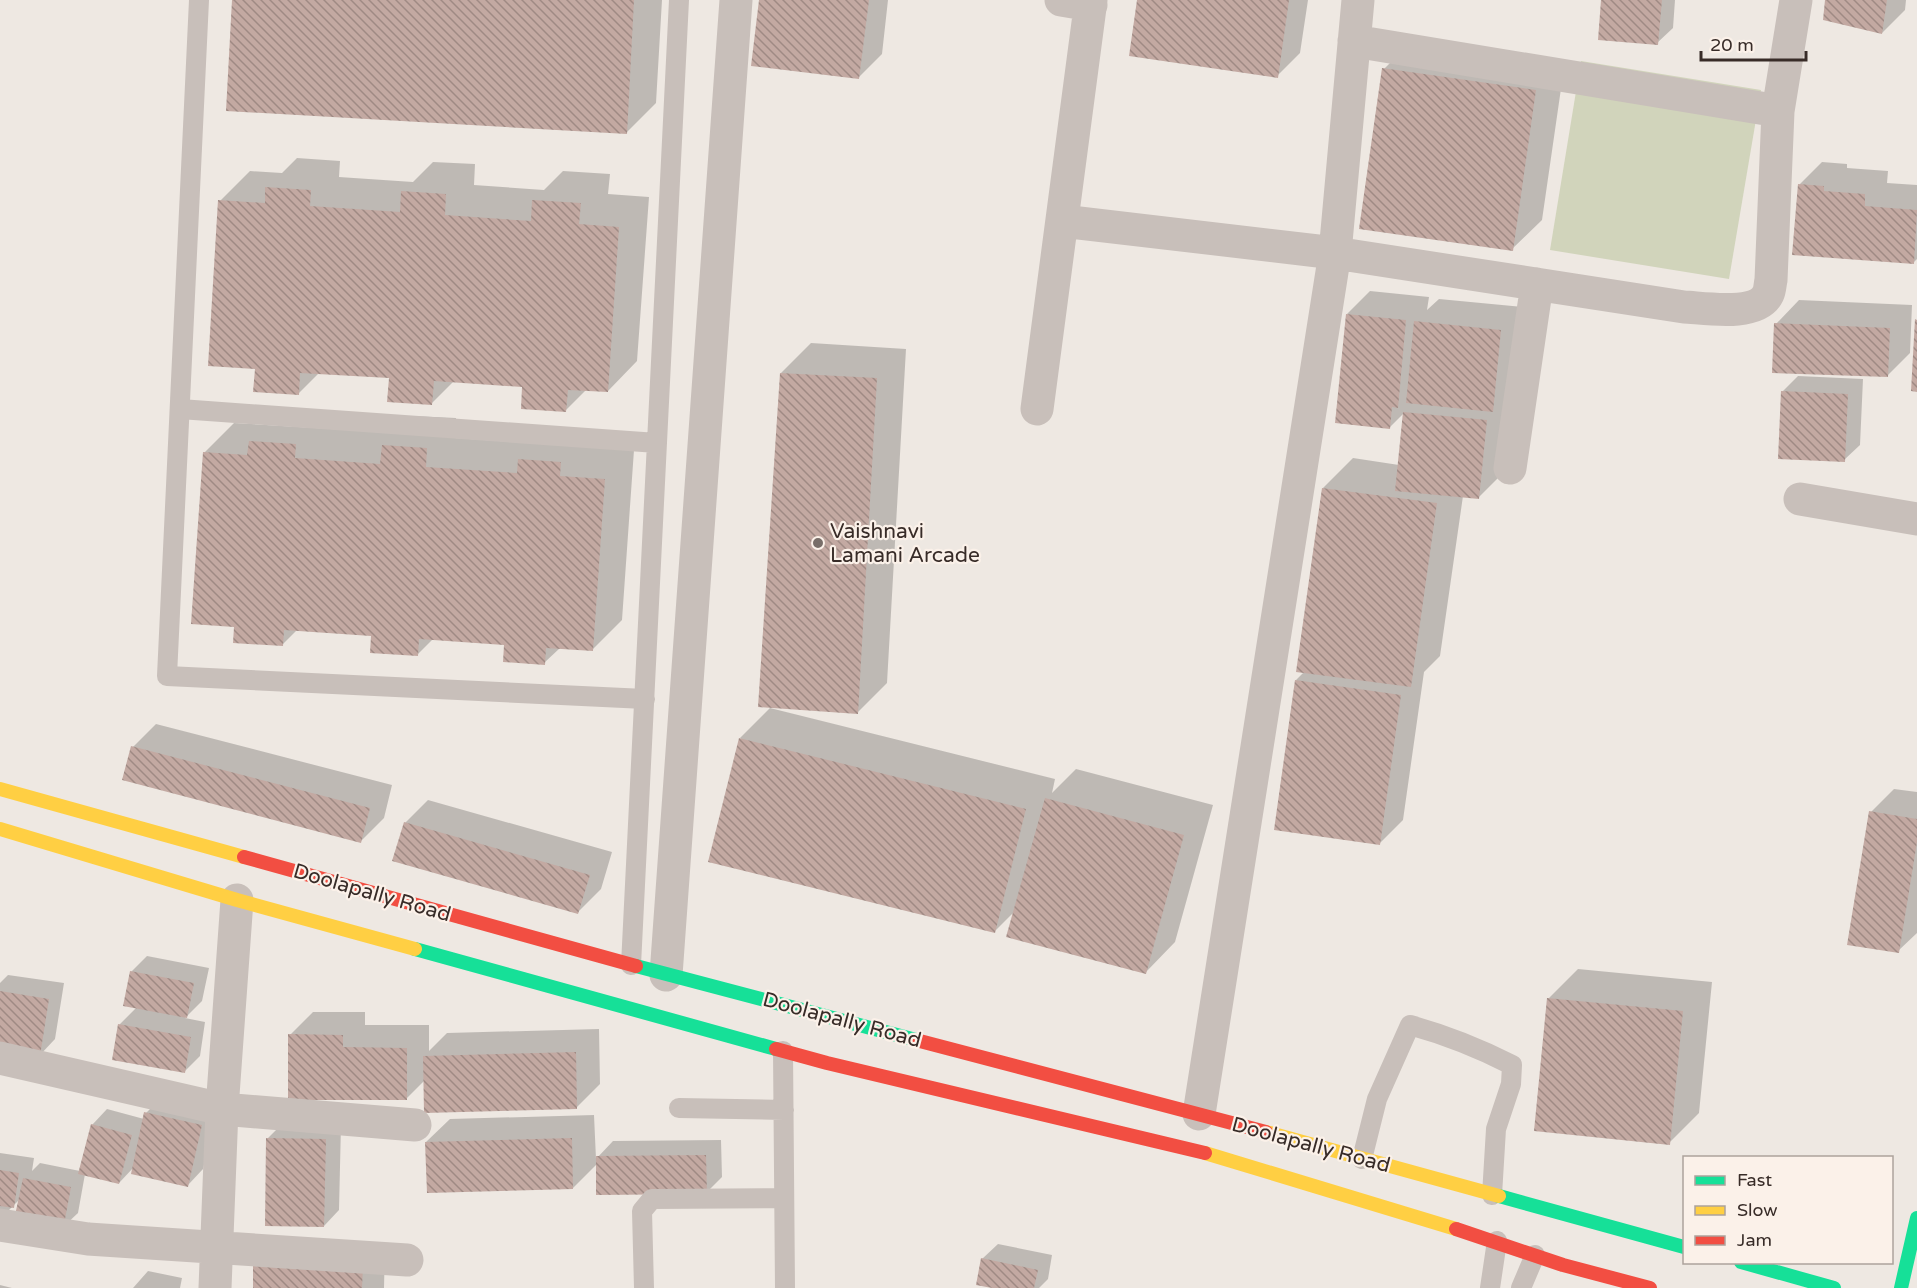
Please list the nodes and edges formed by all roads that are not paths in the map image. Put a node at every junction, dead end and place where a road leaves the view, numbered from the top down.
1 (199, 0) edge
2 (679, 0) edge
3 (736, 0) edge
4 (1358, 0) edge
5 (1796, 0) edge
6 (1081, 2) edge
7 (1354, 41) junction
8 (1779, 111) junction
9 (1062, 221) junction
10 (1335, 253) junction
11 (1537, 284) junction
12 (180, 409) junction
13 (1037, 409) dead end
14 (657, 443) junction
15 (1510, 468) dead end
16 (1800, 499) dead end
17 (1917, 519) edge
18 (645, 699) junction
19 (0, 789) edge
20 (0, 830) edge
21 (237, 900) junction
22 (631, 965) junction
23 (666, 975) junction
24 (783, 1051) junction
25 (0, 1058) edge
26 (679, 1108) dead end
27 (222, 1110) junction
28 (784, 1110) junction
29 (1199, 1114) junction
30 (415, 1125) dead end
31 (1362, 1159) junction
32 (1492, 1195) junction
33 (784, 1198) junction
34 (1917, 1218) edge
35 (0, 1225) edge
36 (1497, 1241) junction
37 (215, 1247) junction
38 (1683, 1247) edge
39 (1535, 1255) junction
40 (407, 1260) dead end
41 (1745, 1264) edge
42 (215, 1288) edge
43 (644, 1288) edge
44 (785, 1288) edge
45 (1490, 1288) edge
46 (1521, 1288) edge
47 (1650, 1288) edge
48 (1834, 1288) edge
49 (1901, 1288) edge

1 - 12 lane
2 - 14 lane
3 - 23 street
4 - 7 street
5 - 8 street
6 - 9 street
7 - 8 street
7 - 10 street
8 - 11 street
9 - 10 street
9 - 13 street
10 - 11 street
10 - 29 street
11 - 15 street
12 - 14 lane
12 - 18 lane
14 - 18 lane
16 - 17 street
18 - 22 lane
19 - 22 main road, Doolapally Road
20 - 21 main road, Doolapally Road
21 - 24 main road, Doolapally Road
21 - 27 street
22 - 23 main road, Doolapally Road
23 - 29 main road, Doolapally Road
24 - 28 lane
24 - 36 main road, Doolapally Road
25 - 27 street
26 - 28 lane
27 - 30 street
27 - 37 street
28 - 33 lane
29 - 31 main road, Doolapally Road
31 - 32 main road, Doolapally Road
31 - 32 lane
32 - 38 main road, Doolapally Road
33 - 43 lane
33 - 44 lane
34 - 49 main road
35 - 37 street
36 - 39 main road, Doolapally Road
36 - 45 lane
37 - 40 street
37 - 42 street
39 - 46 lane
39 - 47 main road, Doolapally Road
41 - 48 main road

